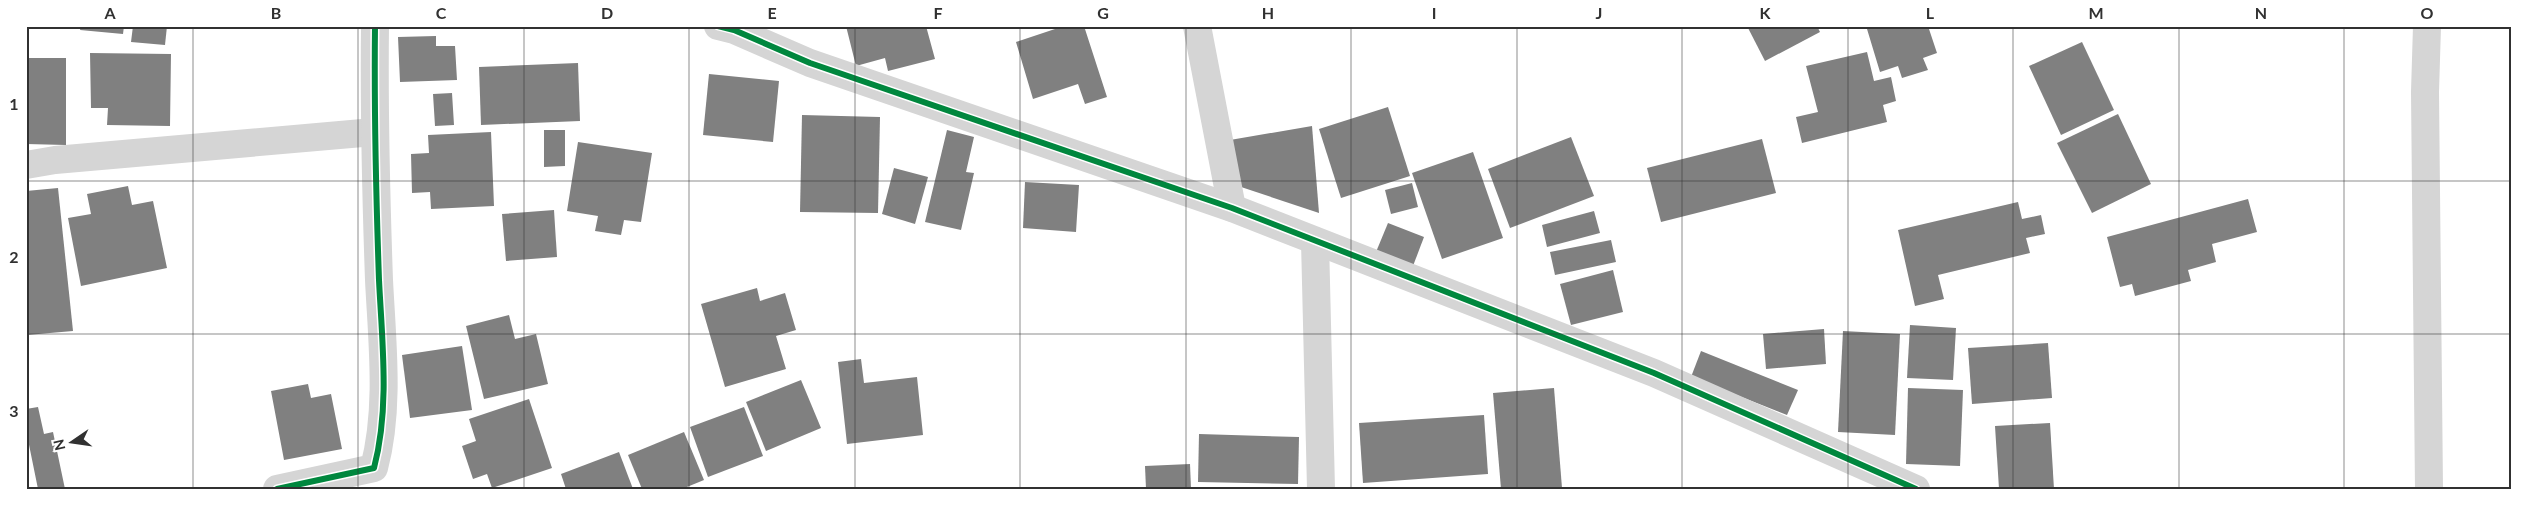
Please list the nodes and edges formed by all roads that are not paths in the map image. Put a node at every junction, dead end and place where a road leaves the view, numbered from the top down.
1 (375, 26) edge
2 (1198, 26) edge
3 (2427, 26) edge
4 (732, 28) edge
5 (374, 132) junction
6 (26, 165) edge
7 (1232, 208) junction
8 (1315, 241) junction
9 (376, 478) edge
10 (277, 489) edge
11 (1321, 489) edge
12 (1916, 489) edge
13 (2429, 489) edge

1 - 5 street
2 - 7 street
3 - 13 street
4 - 7 street
5 - 6 street
5 - 9 street
7 - 8 street
8 - 11 street
8 - 12 street
9 - 10 street

